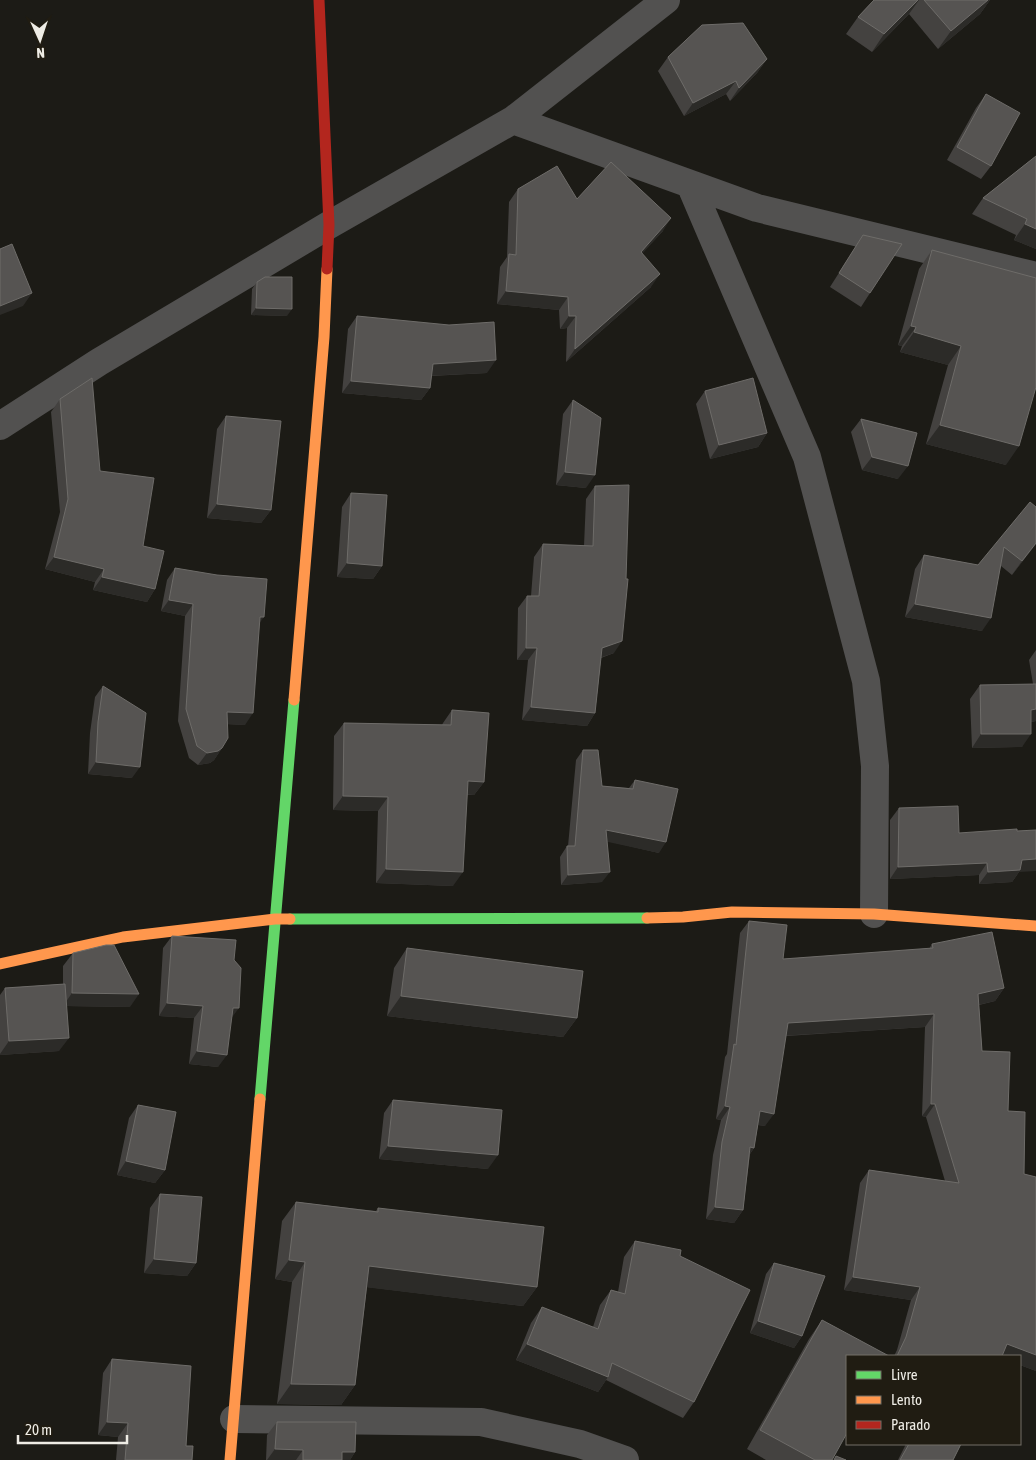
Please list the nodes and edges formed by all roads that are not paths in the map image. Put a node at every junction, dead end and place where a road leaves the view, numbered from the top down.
1 (318, 0) edge
2 (666, 0) edge
3 (513, 120) junction
4 (690, 184) junction
5 (329, 226) junction
6 (1036, 276) edge
7 (0, 426) edge
8 (874, 914) junction
9 (275, 919) junction
10 (1036, 926) edge
11 (0, 964) edge
12 (234, 1418) junction
13 (230, 1460) edge
14 (623, 1460) edge

1 - 5 street
2 - 3 street
3 - 4 street
3 - 5 street
4 - 6 street
4 - 8 street
5 - 7 street
5 - 9 street
8 - 9 street
8 - 10 street
9 - 11 street
9 - 12 street
12 - 13 street
12 - 14 street

